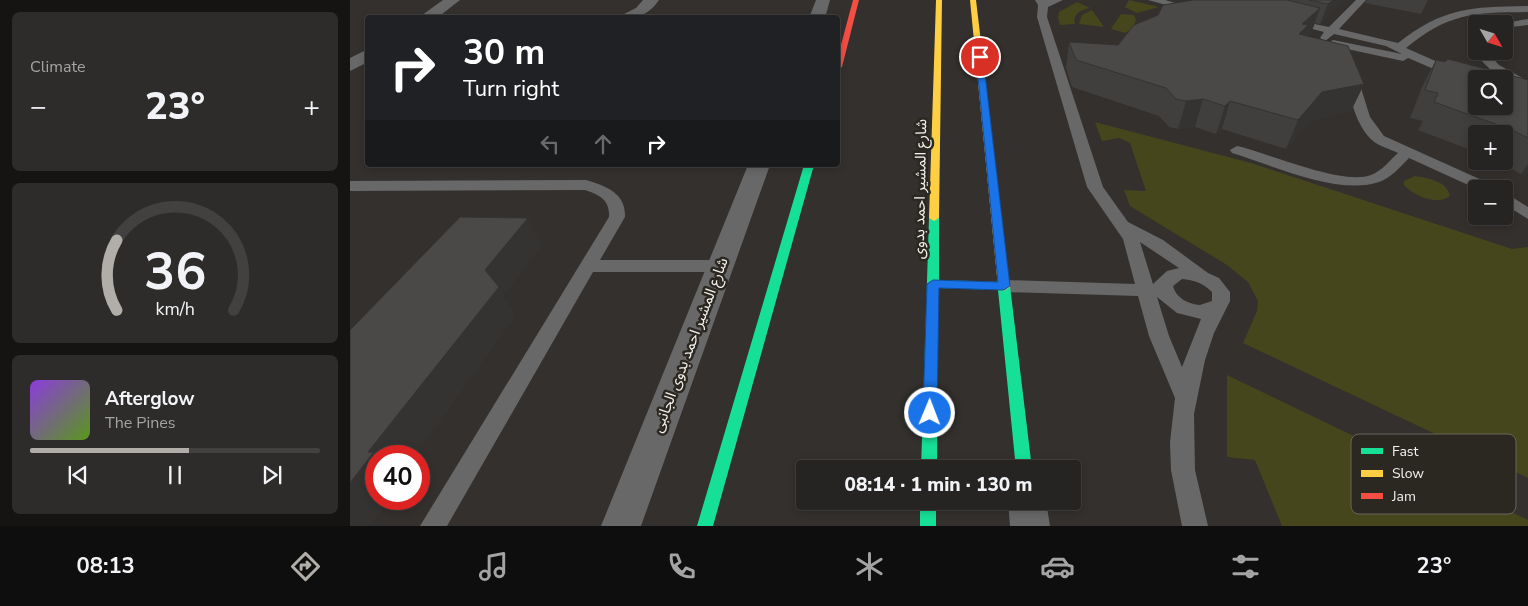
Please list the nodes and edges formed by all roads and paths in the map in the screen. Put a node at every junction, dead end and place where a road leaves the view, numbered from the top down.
1 (453, 0) edge
2 (652, 0) edge
3 (824, 0) edge
4 (856, 0) edge
5 (939, 0) edge
6 (973, 0) edge
7 (1058, 0) edge
8 (1153, 0) edge
9 (1361, 0) edge
10 (1042, 3) edge
11 (1528, 9) edge
12 (1199, 11) edge
13 (430, 15) edge
14 (631, 15) edge
15 (818, 15) edge
16 (1276, 18) edge
17 (1528, 22) edge
18 (1513, 24) edge
19 (1285, 32) edge
20 (1331, 32) junction
21 (1323, 41) junction
22 (1343, 46) junction
23 (1400, 47) junction
24 (365, 56) edge
25 (840, 60) edge
26 (1422, 60) junction
27 (1487, 60) edge
28 (350, 66) edge
29 (1468, 80) edge
30 (1528, 86) edge
31 (1237, 150) dead end
32 (1407, 152) junction
33 (758, 167) edge
34 (808, 167) edge
35 (1470, 180) edge
36 (350, 186) edge
37 (1513, 203) edge
38 (1528, 214) edge
39 (1124, 226) junction
40 (587, 266) junction
41 (720, 266) junction
42 (1202, 276) junction
43 (933, 284) junction
44 (1004, 286) junction
45 (1155, 291) junction
46 (1216, 308) junction
47 (1184, 395) junction
48 (929, 460) edge
49 (1023, 460) edge
50 (928, 510) edge
51 (1028, 510) edge
52 (433, 526) edge
53 (621, 526) edge
54 (705, 526) edge
55 (928, 526) edge
56 (1030, 526) edge
57 (1195, 526) edge

1 - 13 street
2 - 14 street
3 - 15 street
4 - 25 street
5 - 43 street, شارع المشير احمد بدوى
6 - 44 street
7 - 10 lane
8 - 12 lane
9 - 20 lane
10 - 39 lane
11 - 23 lane
16 - 20 lane
17 - 18 lane
19 - 21 lane
20 - 21 lane
20 - 23 lane
21 - 22 lane
22 - 26 lane
22 - 32 lane
23 - 26 lane
24 - 28 street
26 - 29 lane
27 - 30 lane
31 - 32 lane
32 - 35 lane
33 - 41 street, شارع المشير احمد بدوى الجانبى
34 - 54 street
36 - 40 lane
37 - 38 lane
39 - 42 lane
39 - 45 lane
40 - 41 lane
40 - 52 lane
41 - 53 street, شارع المشير احمد بدوى الجانبى
42 - 45 lane
42 - 46 lane
43 - 44 street
43 - 48 street, شارع المشير احمد بدوى
44 - 45 lane
44 - 49 street
45 - 46 lane
45 - 47 lane
46 - 47 lane
47 - 57 lane
50 - 55 street
51 - 56 street

